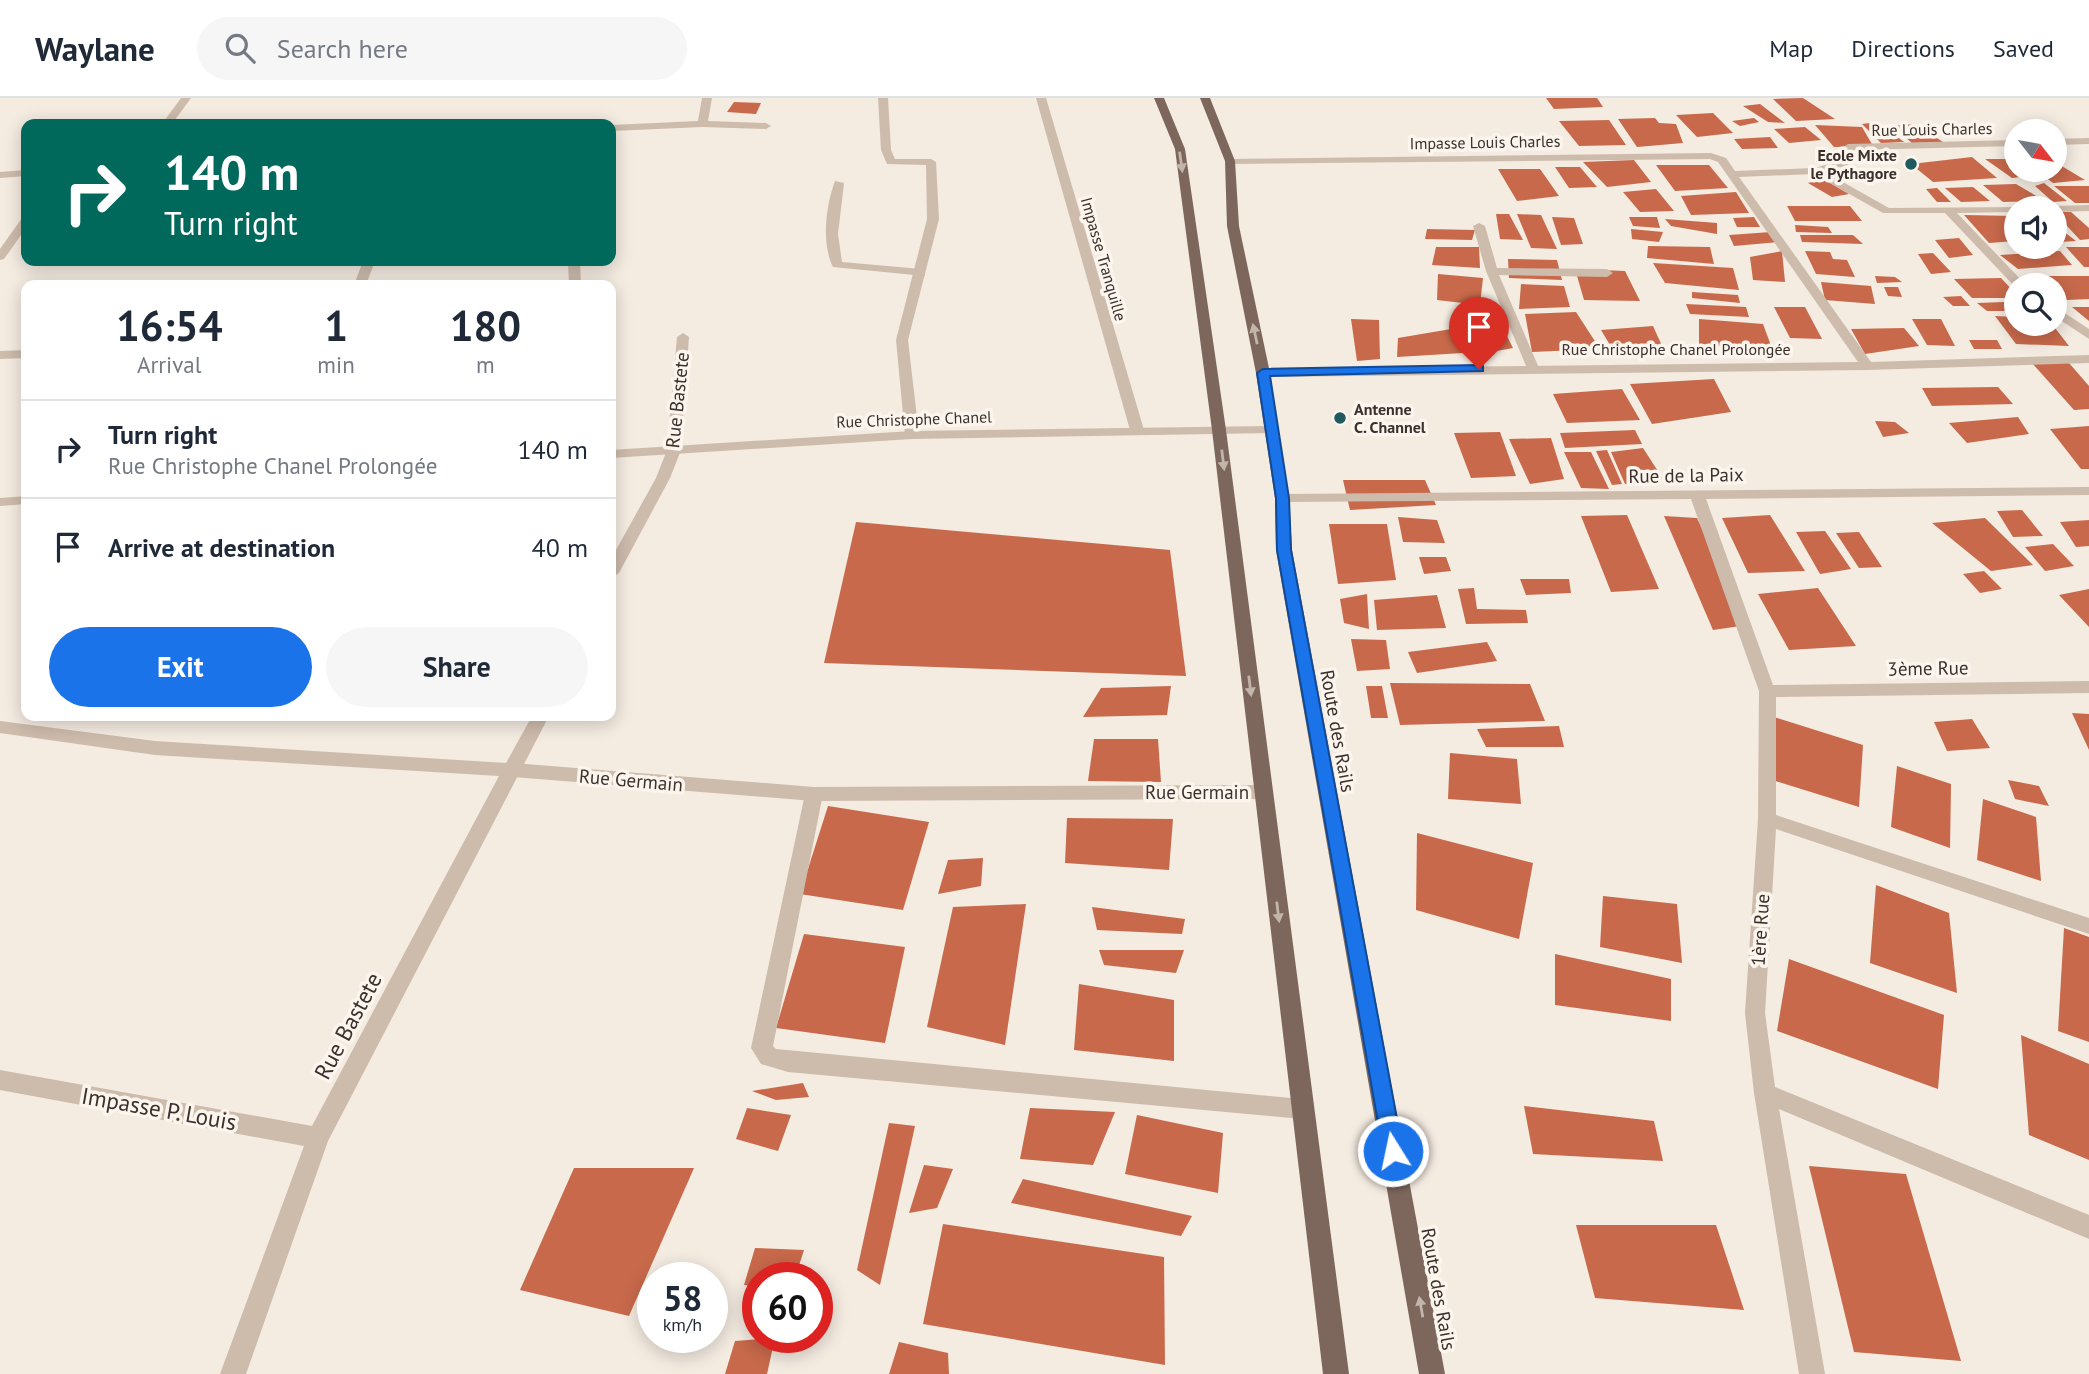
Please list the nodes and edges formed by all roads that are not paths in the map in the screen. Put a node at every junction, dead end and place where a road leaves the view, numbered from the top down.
1 (186, 98) edge
2 (707, 98) edge
3 (883, 98) edge
4 (1041, 98) edge
5 (1159, 98) edge
6 (1205, 98) edge
7 (171, 119) edge
8 (703, 124) junction
9 (766, 125) dead end
10 (616, 128) edge
11 (2089, 141) edge
12 (2067, 142) edge
13 (2004, 143) edge
14 (1230, 161) junction
15 (1816, 171) junction
16 (21, 173) edge
17 (1732, 174) junction
18 (0, 175) edge
19 (839, 183) dead end
20 (2089, 208) edge
21 (2004, 209) edge
22 (2067, 209) edge
23 (1948, 210) junction
24 (1479, 226) dead end
25 (21, 234) edge
26 (0, 257) edge
27 (1492, 271) junction
28 (920, 273) junction
29 (1607, 273) dead end
30 (2008, 273) edge
31 (2067, 319) edge
32 (2089, 335) edge
33 (683, 338) dead end
34 (21, 354) edge
35 (0, 355) edge
36 (2089, 359) edge
37 (1867, 366) junction
38 (1533, 368) junction
39 (1263, 373) junction
40 (1137, 430) junction
41 (1219, 430) junction
42 (1271, 430) junction
43 (912, 435) junction
44 (674, 450) junction
45 (616, 454) edge
46 (2089, 491) edge
47 (1697, 494) junction
48 (1282, 498) junction
49 (21, 500) edge
50 (0, 502) edge
51 (616, 564) edge
52 (2089, 687) edge
53 (1767, 691) junction
54 (538, 721) edge
55 (0, 727) edge
56 (513, 770) junction
57 (1263, 792) junction
58 (814, 794) junction
59 (1767, 819) junction
60 (2089, 926) edge
61 (0, 1080) edge
62 (1765, 1093) junction
63 (1302, 1109) junction
64 (318, 1138) junction
65 (2089, 1227) edge
66 (233, 1374) edge
67 (1336, 1374) edge
68 (1432, 1374) edge
69 (1812, 1374) edge

1 - 7 street
2 - 8 street
3 - 28 street
4 - 40 street, Impasse Tranquille
5 -> 41 main road
6 - 14 main road, Route des Rails
8 - 9 street
8 - 10 street
11 - 12 street
13 - 15 street, Rue Louis Charles
14 - 17 street, Impasse Louis Charles
39 -> 14 main road, Route des Rails
15 - 17 street
15 - 23 street
16 - 18 street
17 - 37 street
19 - 28 street
20 - 22 street
21 - 23 street
23 - 30 street
24 - 27 street
25 - 26 street
27 - 29 street
27 - 38 street
28 - 43 street
31 - 32 street
33 - 44 street, Rue Bastete
34 - 35 street
36 - 37 street, Rue Christophe Chanel Prolongée
37 - 38 street, Rue Christophe Chanel Prolongée
38 - 39 street, Rue Christophe Chanel Prolongée
39 - 42 main road, Route des Rails
40 - 41 street, Rue Christophe Chanel
40 - 43 street, Rue Christophe Chanel
41 - 42 street, Rue Christophe Chanel
41 -> 57 main road
42 - 48 main road, Route des Rails
43 - 44 street, Rue Christophe Chanel
44 - 45 street, Rue Christophe Chanel
44 - 51 street, Rue Bastete
46 - 47 street, Rue de la Paix
47 - 48 street, Rue de la Paix
47 - 53 street, 1ère Rue
68 -> 48 main road, Route des Rails
49 - 50 street
52 - 53 street, 3ème Rue
53 - 59 street, 1ère Rue
54 - 56 street, Rue Bastete
55 - 56 street, Rue Germain
56 - 58 street, Rue Germain
56 - 64 street, Rue Bastete
57 - 58 street, Rue Germain
57 -> 63 main road
58 - 63 street
59 - 60 street
59 - 62 street, 1ère Rue
61 - 64 street, Impasse P. Louis
62 - 65 street
62 - 69 street, 1ère Rue
63 - 67 main road
64 - 66 street, Rue Bastete

